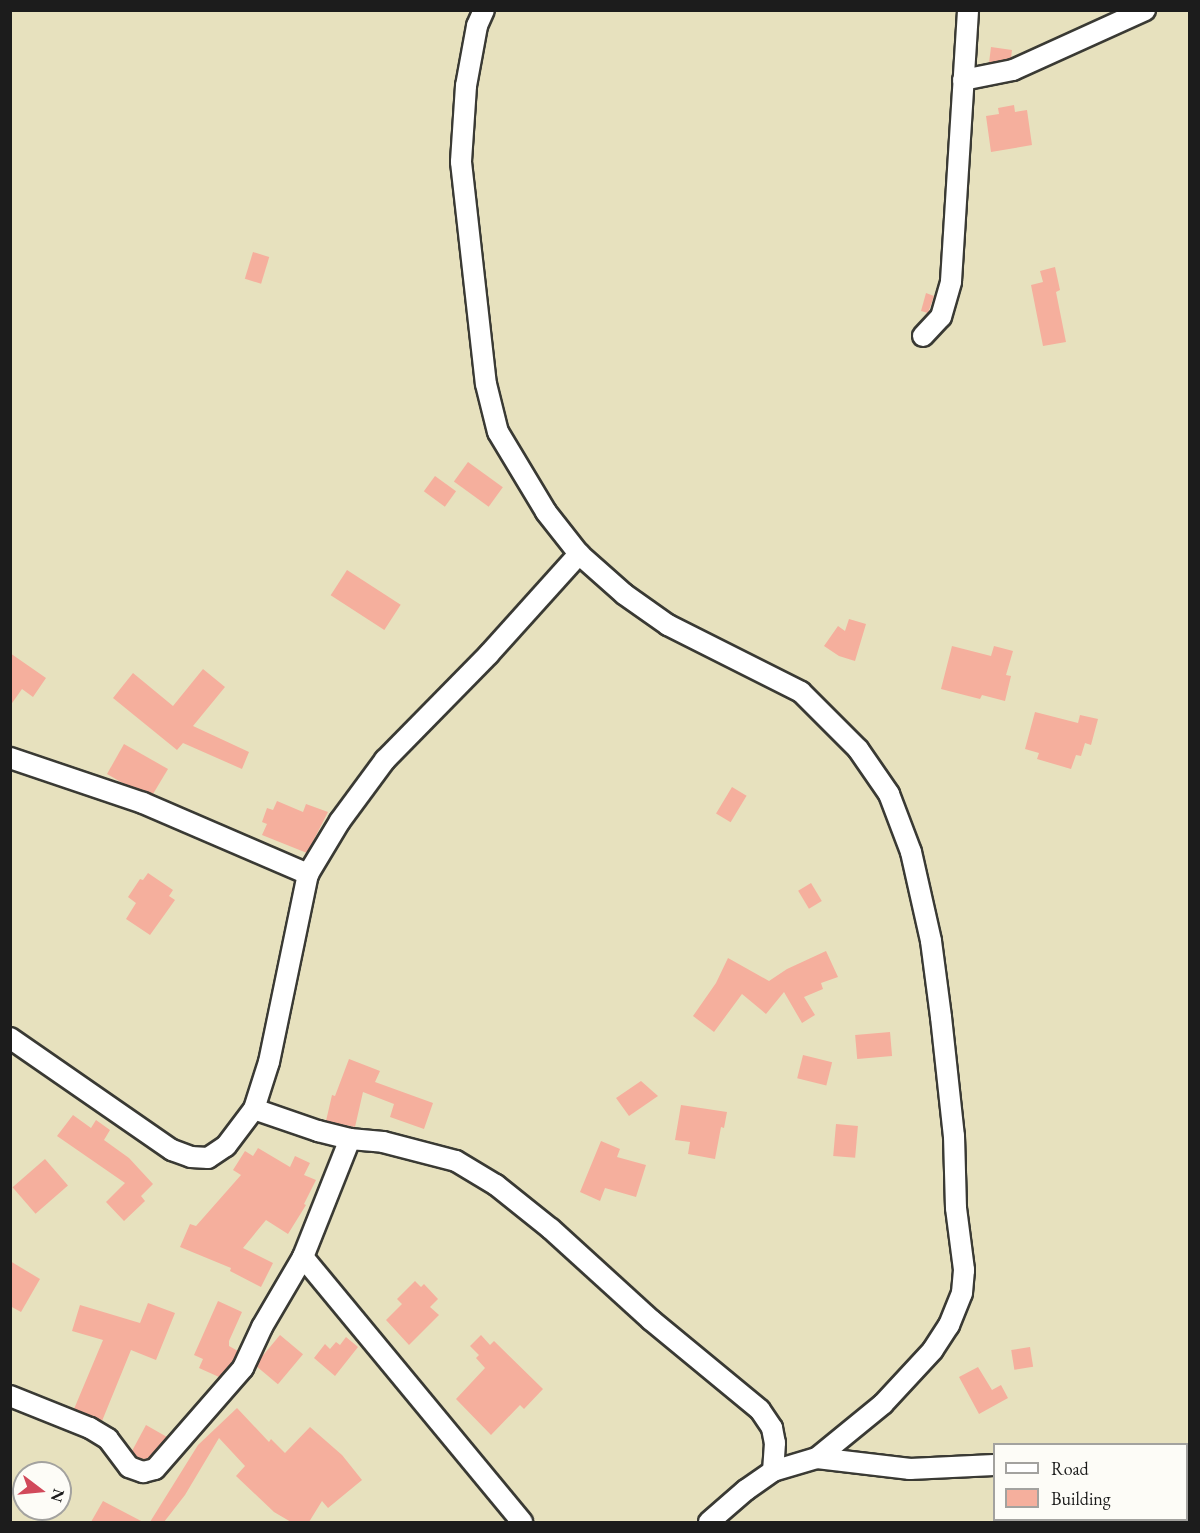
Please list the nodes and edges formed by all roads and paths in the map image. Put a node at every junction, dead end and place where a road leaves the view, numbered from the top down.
1 (484, 10) edge
2 (968, 10) edge
3 (1145, 10) edge
4 (963, 80) junction
5 (923, 336) dead end
6 (579, 554) junction
7 (10, 758) edge
8 (308, 874) junction
9 (10, 1038) edge
10 (254, 1109) junction
11 (350, 1139) junction
12 (303, 1257) junction
13 (10, 1396) edge
14 (817, 1458) junction
15 (993, 1465) edge
16 (773, 1471) junction
17 (522, 1522) edge
18 (710, 1522) edge

1 - 6 street
2 - 4 street
3 - 4 street
4 - 5 street
6 - 8 street
6 - 14 street
7 - 8 street
8 - 10 street
9 - 10 street
10 - 11 street
11 - 12 street
11 - 16 street
12 - 13 street
12 - 17 street
14 - 15 street
14 - 16 street
16 - 18 street

